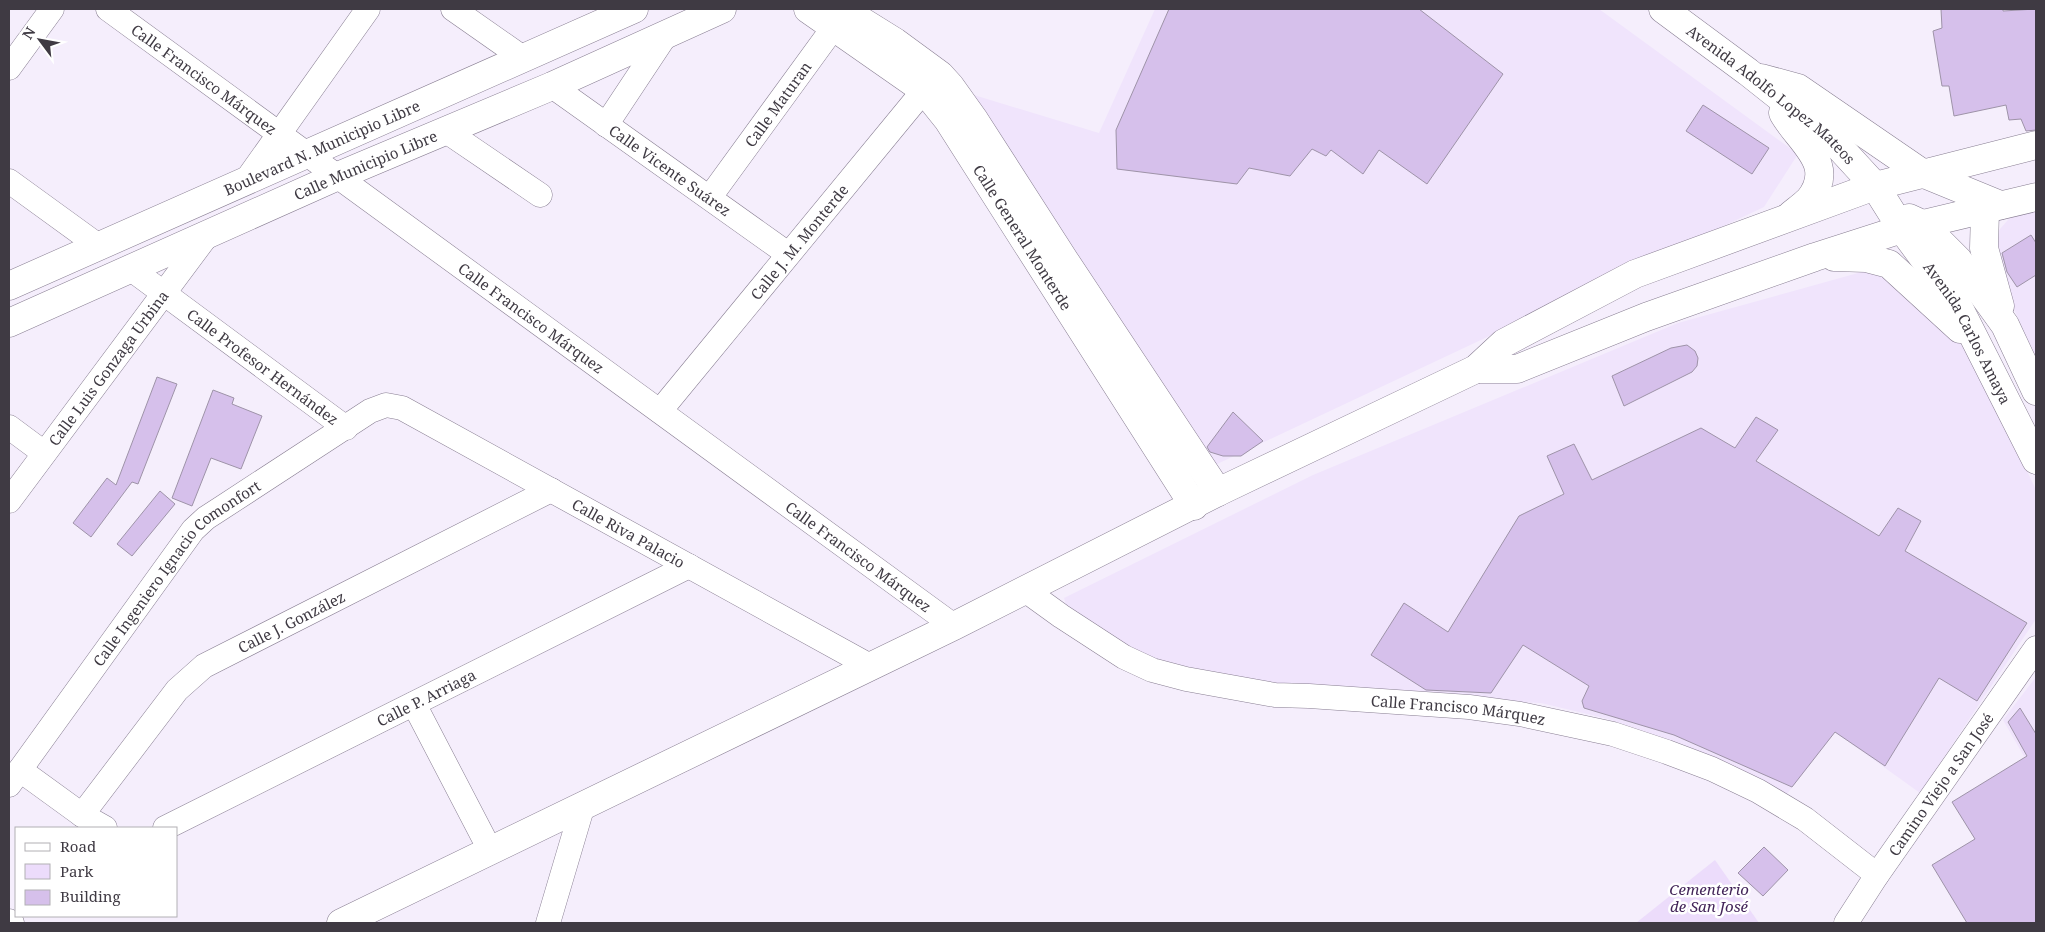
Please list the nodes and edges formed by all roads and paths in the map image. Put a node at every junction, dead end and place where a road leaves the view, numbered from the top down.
1 (52, 9) edge
2 (108, 9) edge
3 (368, 9) edge
4 (453, 9) edge
5 (634, 9) edge
6 (722, 9) edge
7 (808, 9) edge
8 (1663, 9) edge
9 (840, 16) edge
10 (665, 36) junction
11 (522, 58) junction
12 (9, 68) edge
13 (1748, 72) junction
14 (932, 82) junction
15 (552, 86) junction
16 (1771, 92) junction
17 (606, 125) junction
18 (446, 131) junction
19 (279, 134) junction
20 (2036, 145) edge
21 (307, 154) junction
22 (1922, 172) junction
23 (338, 176) junction
24 (9, 181) edge
25 (245, 182) junction
26 (1875, 186) junction
27 (1850, 194) junction
28 (540, 195) dead end
29 (710, 197) junction
30 (2036, 197) edge
31 (1993, 207) junction
32 (1789, 218) junction
33 (1905, 221) junction
34 (208, 234) junction
35 (100, 247) junction
36 (788, 254) junction
37 (1815, 257) junction
38 (131, 269) junction
39 (1635, 274) junction
40 (9, 286) edge
41 (165, 294) junction
42 (1646, 318) junction
43 (9, 323) edge
44 (2005, 325) junction
45 (1980, 348) junction
46 (1476, 369) junction
47 (2036, 391) edge
48 (386, 405) joint
49 (660, 411) junction
50 (9, 427) edge
51 (346, 428) junction
52 (44, 452) junction
53 (2036, 460) edge
54 (551, 490) junction
55 (1218, 492) junction
56 (9, 502) edge
57 (1194, 506) junction
58 (689, 566) junction
59 (1025, 590) junction
60 (954, 626) junction
61 (2036, 648) edge
62 (870, 666) junction
63 (414, 704) junction
64 (14, 778) edge
65 (583, 805) junction
66 (82, 815) junction
67 (103, 827) edge
68 (167, 827) edge
69 (490, 850) junction
70 (1877, 875) junction
71 (9, 921) edge
72 (12, 923) edge
73 (340, 923) edge
74 (548, 923) edge
75 (1846, 923) edge

1 - 12 street
2 - 19 street, Calle Francisco Márquez
3 - 19 street
4 - 11 street
5 - 11 main road, Boulevard N. Municipio Libre
6 - 10 main road, Calle Municipio Libre
7 - 9 main road, Calle General Monterde
8 - 13 main road, Avenida Adolfo Lopez Mateos
9 - 14 main road, Calle General Monterde
9 - 29 street, Calle Maturan
10 - 15 main road, Calle Municipio Libre
10 - 17 street
11 - 21 main road, Boulevard N. Municipio Libre
13 - 16 main road, Avenida Adolfo Lopez Mateos
13 - 22 main road
14 - 36 street, Calle J. M. Monterde
14 - 55 main road, Calle General Monterde
14 - 57 main road, Calle General Monterde
15 - 17 street, Calle Vicente Suárez
15 - 18 main road, Calle Municipio Libre
16 - 26 main road, Avenida Adolfo Lopez Mateos
16 - 32 main road
17 - 29 street, Calle Vicente Suárez
18 - 23 main road, Calle Municipio Libre
18 - 28 street
19 - 21 street, Calle Francisco Márquez
19 - 25 street
20 - 22 main road
21 - 23 street, Calle Francisco Márquez
21 - 25 main road, Boulevard N. Municipio Libre
22 - 26 main road
22 - 31 main road
23 - 34 main road, Calle Municipio Libre
23 - 49 street, Calle Francisco Márquez
24 - 35 street
25 - 35 main road, Boulevard N. Municipio Libre
26 - 27 main road
26 - 33 main road, Avenida Carlos Amaya
27 - 32 main road
27 - 33 main road, Avenida Carlos Amaya
29 - 36 street, Calle Vicente Suárez
30 - 31 main road
31 - 33 main road
31 - 44 main road
32 - 39 main road
33 - 37 main road
33 - 44 main road, Avenida Carlos Amaya
33 - 45 main road, Avenida Carlos Amaya
34 - 38 main road, Calle Municipio Libre
34 - 41 street, Calle Luis Gonzaga Urbina
35 - 40 main road, Boulevard N. Municipio Libre
36 - 49 street, Calle J. M. Monterde
37 - 42 main road
37 - 45 main road
38 - 41 street, Calle Profesor Hernández
38 - 43 main road, Calle Municipio Libre
39 - 42 main road
39 - 46 main road
41 - 51 street, Calle Profesor Hernández
41 - 52 street, Calle Luis Gonzaga Urbina
42 - 46 main road
44 - 47 main road, Avenida Carlos Amaya
45 - 53 main road, Avenida Carlos Amaya
46 - 55 main road
48 - 51 street, Calle Ingeniero Ignacio Comonfort
48 - 54 street, Calle Riva Palacio
49 - 60 street, Calle Francisco Márquez
50 - 52 street
51 - 64 street, Calle Ingeniero Ignacio Comonfort
52 - 56 street, Calle Luis Gonzaga Urbina
54 - 58 street, Calle Riva Palacio
54 - 66 street, Calle J. González
55 - 57 main road
57 - 59 main road
58 - 62 street, Calle Riva Palacio
58 - 63 street, Calle P. Arriaga
59 - 60 main road
59 - 70 street, Calle Francisco Márquez
60 - 62 main road
61 - 70 street, Camino Viejo a San José
62 - 65 main road
63 - 68 street, Calle P. Arriaga
63 - 69 street
64 - 66 street
65 - 69 main road
65 - 74 street
66 - 67 street
69 - 73 main road
70 - 75 street, Camino Viejo a San José
71 - 72 street

